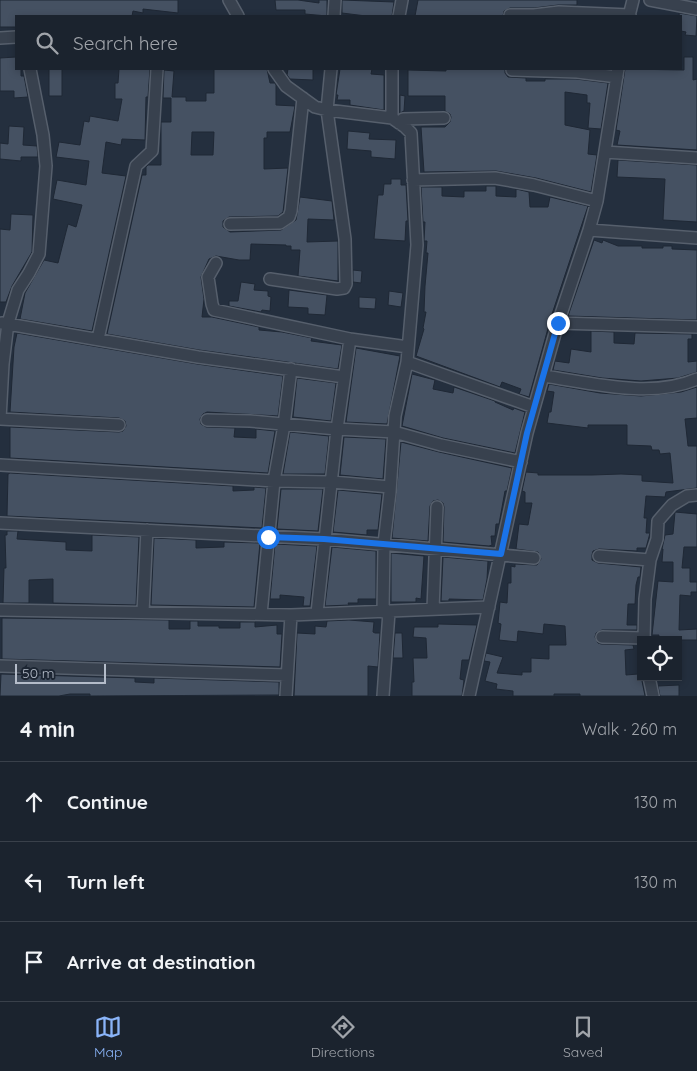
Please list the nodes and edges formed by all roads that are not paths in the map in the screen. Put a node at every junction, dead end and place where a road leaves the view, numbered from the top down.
1 (229, 0) edge
2 (335, 0) edge
3 (402, 0) edge
4 (633, 0) edge
5 (650, 0) edge
6 (697, 9) edge
7 (237, 15) edge
8 (334, 15) edge
9 (399, 15) edge
10 (510, 15) edge
11 (534, 15) edge
12 (534, 15) edge
13 (612, 15) edge
14 (629, 15) edge
15 (15, 37) edge
16 (0, 38) edge
17 (30, 70) edge
18 (158, 70) edge
19 (275, 70) edge
20 (330, 70) edge
21 (392, 70) edge
22 (512, 70) dead end
23 (618, 73) edge
24 (303, 98) junction
25 (327, 110) junction
26 (444, 118) dead end
27 (396, 121) junction
28 (605, 152) junction
29 (697, 158) edge
30 (413, 180) junction
31 (597, 201) junction
32 (230, 224) dead end
33 (589, 230) junction
34 (697, 238) edge
35 (216, 263) dead end
36 (270, 279) dead end
37 (4, 323) edge
38 (558, 323) junction
39 (697, 327) edge
40 (98, 339) junction
41 (350, 339) junction
42 (408, 347) junction
43 (407, 362) junction
44 (2, 364) edge
45 (291, 369) junction
46 (544, 376) junction
47 (344, 377) junction
48 (697, 379) edge
49 (534, 407) junction
50 (0, 409) edge
51 (0, 419) edge
52 (207, 420) dead end
53 (119, 425) dead end
54 (284, 425) junction
55 (336, 429) junction
56 (394, 432) junction
57 (521, 462) junction
58 (0, 465) edge
59 (274, 481) junction
60 (332, 482) junction
61 (390, 487) junction
62 (697, 495) edge
63 (437, 506) dead end
64 (0, 523) edge
65 (146, 530) junction
66 (268, 537) junction
67 (324, 539) junction
68 (384, 544) junction
69 (436, 549) junction
70 (501, 554) junction
71 (600, 556) dead end
72 (534, 558) dead end
73 (650, 560) junction
74 (489, 607) junction
75 (433, 609) junction
76 (0, 610) edge
77 (143, 612) junction
78 (386, 612) junction
79 (317, 613) junction
80 (260, 614) junction
81 (291, 615) junction
82 (644, 636) edge
83 (602, 637) dead end
84 (637, 639) edge
85 (0, 666) edge
86 (287, 675) junction
87 (650, 681) edge
88 (286, 696) edge
89 (383, 696) edge
90 (469, 696) edge
91 (653, 696) edge

1 - 7 street
2 - 8 street
3 - 9 street
4 - 14 street
5 - 6 street
10 - 11 street
12 - 13 street
15 - 16 street
17 - 37 street
18 - 40 street
19 - 24 street
20 - 25 street
21 - 27 street
22 - 23 street
23 - 28 street
24 - 25 street
24 - 32 street
25 - 27 street
25 - 36 street
26 - 27 street
27 - 30 street
28 - 29 street
28 - 31 street
30 - 31 street
30 - 42 street
31 - 33 street
33 - 34 street
33 - 38 street
35 - 41 street
37 - 40 street
37 - 44 street
38 - 39 street
38 - 46 street
40 - 45 street
41 - 42 street
41 - 47 street
42 - 43 street
43 - 49 street
43 - 56 street
44 - 50 street
45 - 47 street
45 - 54 street
46 - 48 street
46 - 49 street
47 - 55 street
49 - 57 street
50 - 51 street
51 - 53 street
52 - 54 street
54 - 55 street
54 - 59 street
55 - 56 street
55 - 60 street
56 - 57 street
56 - 61 street
57 - 70 street
58 - 59 street
59 - 60 street
59 - 66 street
60 - 61 street
60 - 67 street
61 - 68 street
62 - 73 street
63 - 69 street
64 - 65 street
65 - 66 street
65 - 77 street
66 - 67 street
66 - 80 street
67 - 68 street
67 - 79 street
68 - 69 street
68 - 78 street
69 - 70 street
69 - 75 street
70 - 72 street
70 - 74 street
71 - 73 street
73 - 82 street
74 - 75 street
74 - 90 street
75 - 78 street
76 - 77 street
77 - 80 street
78 - 79 street
78 - 89 street
79 - 81 street
80 - 81 street
81 - 86 street
83 - 84 street
85 - 86 street
86 - 88 street
87 - 91 street

